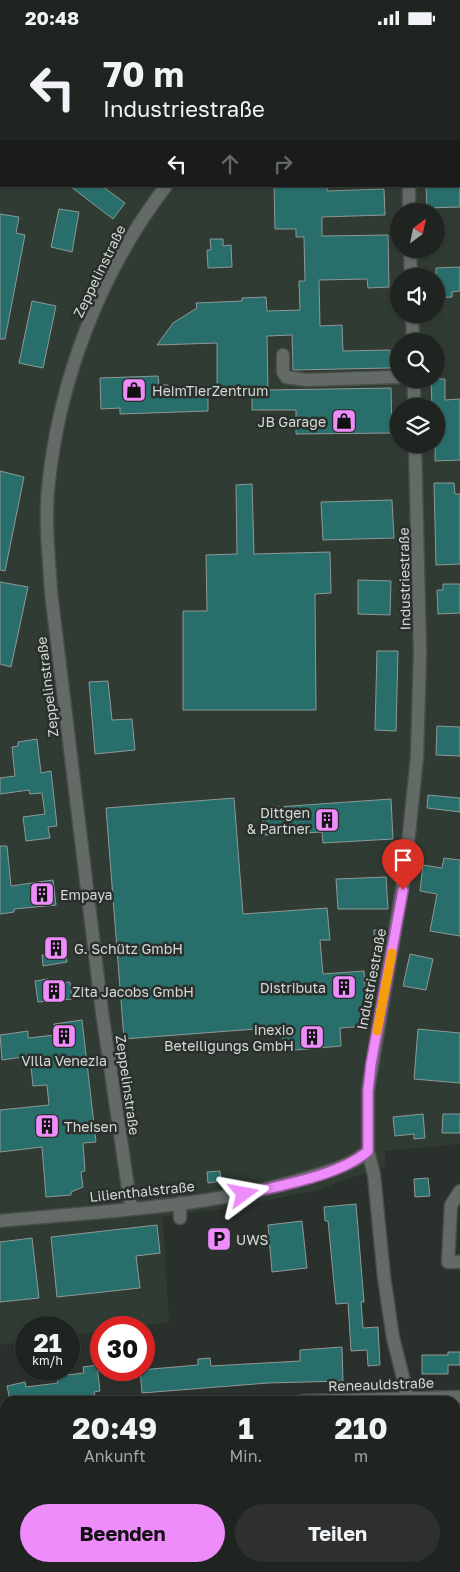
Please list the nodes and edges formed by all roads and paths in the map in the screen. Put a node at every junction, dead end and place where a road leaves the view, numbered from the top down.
1 (165, 187) edge
2 (409, 187) edge
3 (410, 203) edge
4 (284, 355) dead end
5 (390, 377) edge
6 (415, 453) edge
7 (368, 1151) junction
8 (460, 1191) edge
9 (180, 1203) junction
10 (131, 1207) junction
11 (180, 1218) dead end
12 (0, 1221) edge
13 (460, 1262) edge
14 (408, 1396) edge

1 - 10 street, Zeppelinstraße
2 - 3 street
4 - 5 street
6 - 7 street, Industriestraße
7 - 9 street, Lilienthalstraße
7 - 14 street, Industriestraße
8 - 13 street
9 - 10 street, Lilienthalstraße
9 - 11 street
10 - 12 street, Lilienthalstraße

